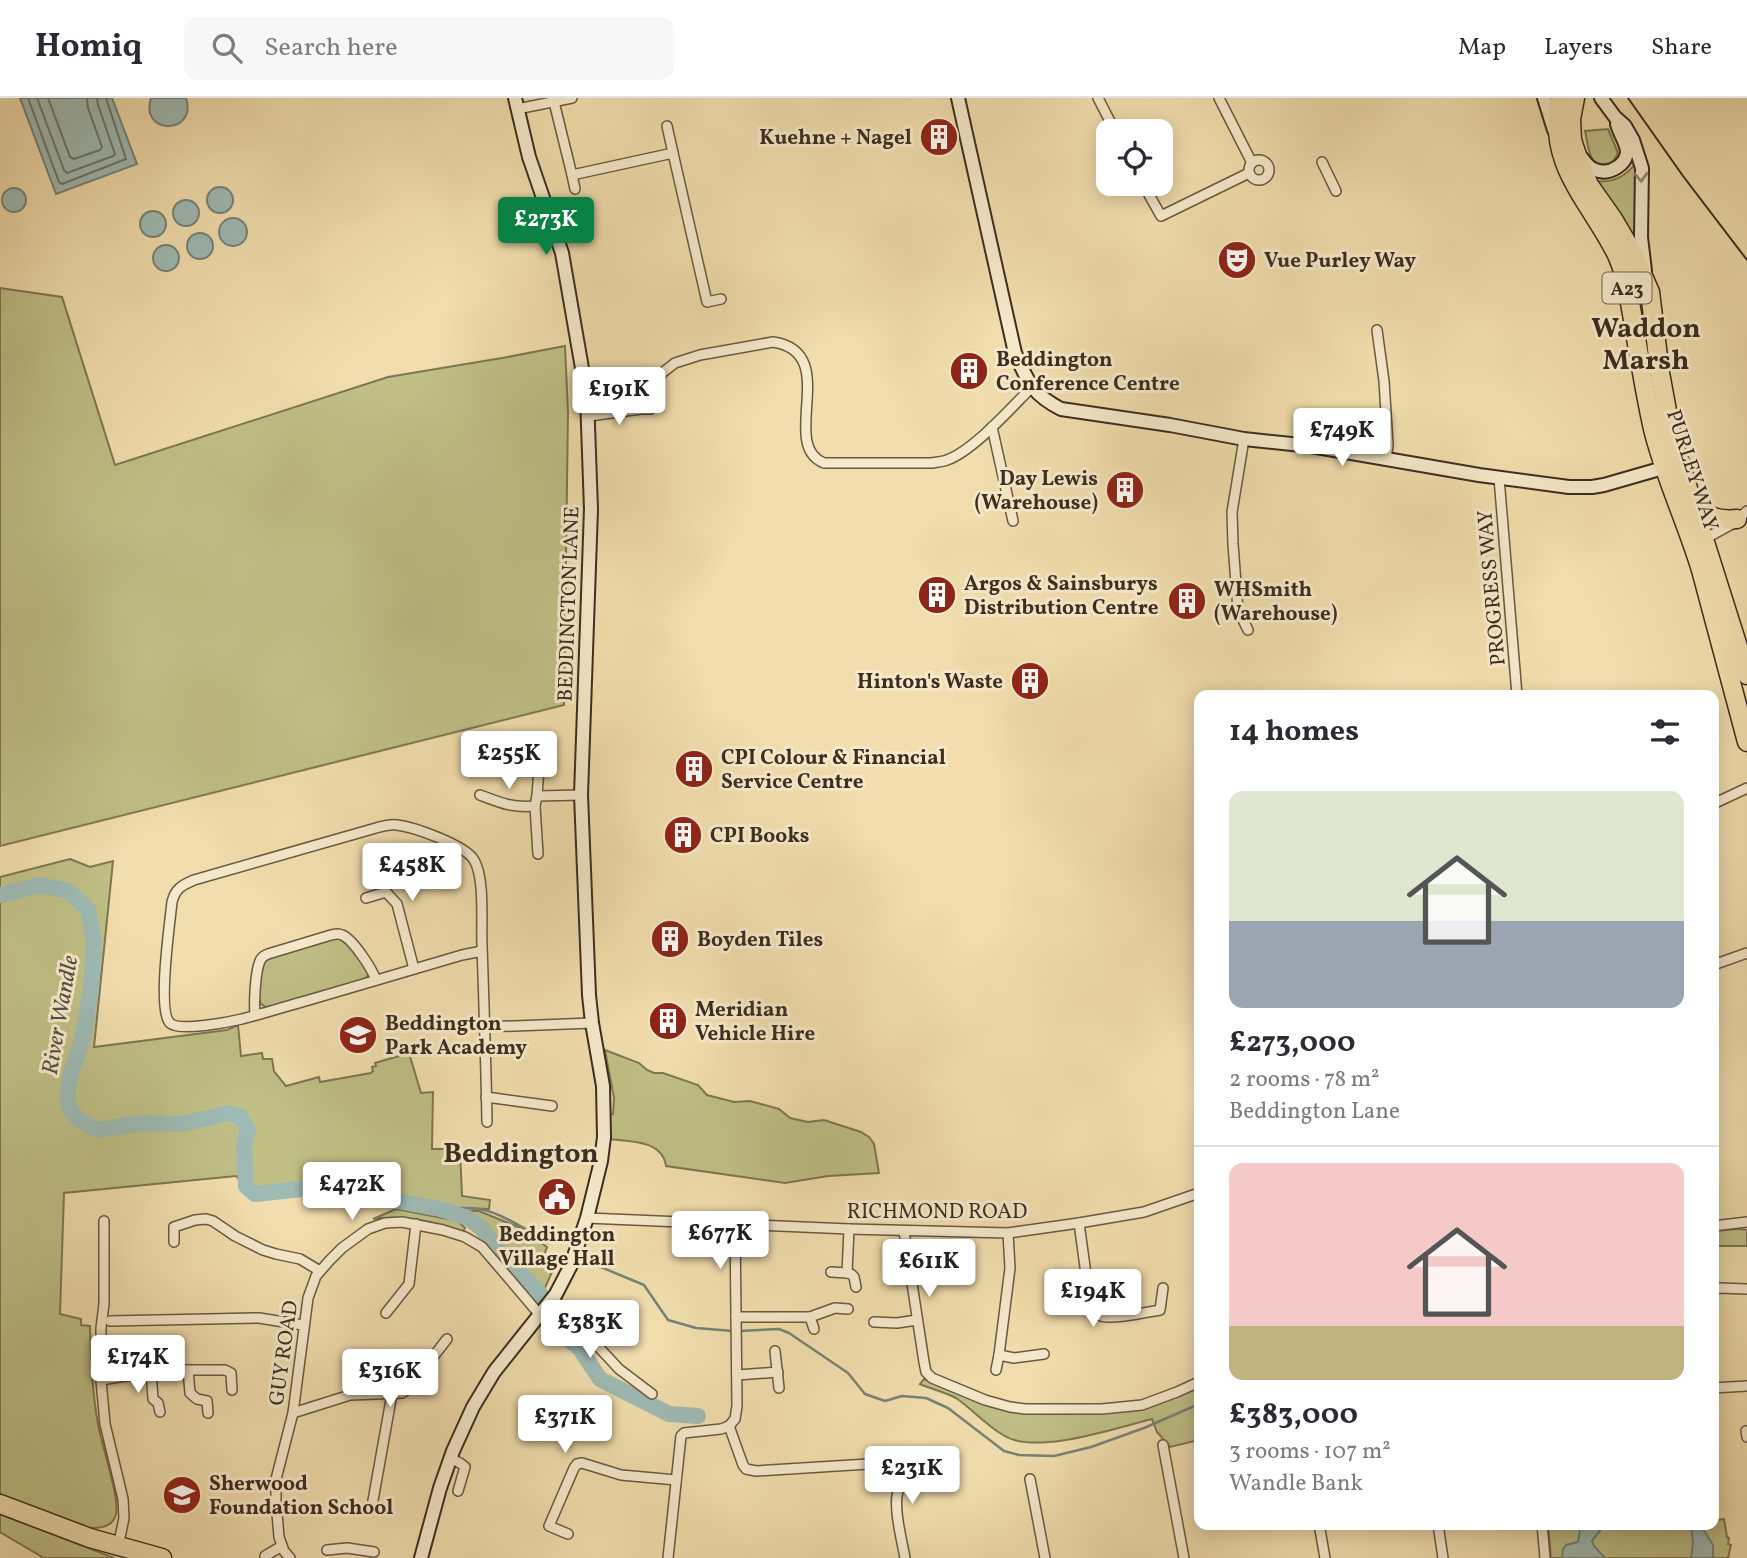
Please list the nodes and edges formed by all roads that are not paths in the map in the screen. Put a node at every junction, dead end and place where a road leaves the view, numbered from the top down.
1 (572, 98) edge
2 (958, 98) edge
3 (1098, 98) edge
4 (1219, 98) edge
5 (1544, 98) edge
6 (1560, 98) edge
7 (1575, 98) edge
8 (1601, 98) edge
9 (554, 102) junction
10 (516, 104) edge
11 (1615, 117) junction
12 (1109, 119) edge
13 (667, 126) dead end
14 (1567, 147) junction
15 (673, 153) junction
16 (1322, 162) dead end
17 (572, 175) junction
18 (575, 189) dead end
19 (1336, 191) dead end
20 (1150, 196) edge
21 (1646, 283) junction
22 (721, 299) dead end
23 (1377, 330) dead end
24 (1031, 388) junction
25 (589, 416) junction
26 (992, 426) junction
27 (1244, 439) junction
28 (1386, 459) junction
29 (1672, 466) junction
30 (1499, 478) junction
31 (1691, 502) junction
32 (1742, 515) edge
33 (1013, 521) dead end
34 (1698, 541) junction
35 (1248, 629) dead end
36 (1747, 676) edge
37 (1517, 690) edge
38 (1747, 742) edge
39 (538, 744) dead end
40 (526, 768) dead end
41 (539, 768) junction
42 (1747, 788) edge
43 (480, 795) dead end
44 (581, 795) junction
45 (537, 796) junction
46 (1719, 801) edge
47 (535, 806) junction
48 (538, 854) dead end
49 (366, 898) dead end
50 (482, 951) junction
51 (1747, 953) edge
52 (1719, 963) edge
53 (414, 969) junction
54 (376, 980) junction
55 (255, 1015) junction
56 (592, 1023) junction
57 (485, 1027) junction
58 (486, 1097) junction
59 (552, 1106) dead end
60 (487, 1122) dead end
61 (1194, 1195) edge
62 (587, 1218) junction
63 (104, 1221) dead end
64 (1747, 1222) edge
65 (1079, 1223) junction
66 (416, 1224) junction
67 (735, 1224) junction
68 (1719, 1225) edge
69 (849, 1229) junction
70 (904, 1231) junction
71 (1008, 1233) junction
72 (174, 1242) dead end
73 (320, 1270) junction
74 (831, 1272) dead end
75 (847, 1273) junction
76 (856, 1287) dead end
77 (1163, 1288) dead end
78 (1719, 1288) edge
79 (1747, 1289) edge
80 (554, 1298) junction
81 (848, 1309) dead end
82 (386, 1313) dead end
83 (540, 1315) junction
84 (810, 1317) junction
85 (106, 1320) junction
86 (736, 1320) junction
87 (917, 1320) junction
88 (874, 1322) dead end
89 (303, 1325) junction
90 (814, 1329) dead end
91 (447, 1339) dead end
92 (775, 1350) dead end
93 (1044, 1354) dead end
94 (999, 1355) junction
95 (188, 1370) junction
96 (996, 1370) dead end
97 (151, 1372) junction
98 (778, 1372) junction
99 (737, 1375) junction
100 (101, 1380) junction
101 (1194, 1384) edge
102 (1747, 1386) edge
103 (779, 1388) dead end
104 (1719, 1388) edge
105 (232, 1390) dead end
106 (392, 1394) junction
107 (652, 1394) dead end
108 (160, 1412) dead end
109 (208, 1413) dead end
110 (293, 1413) junction
111 (729, 1426) junction
112 (1746, 1430) edge
113 (1747, 1437) edge
114 (1163, 1445) dead end
115 (954, 1456) dead end
116 (450, 1458) junction
117 (918, 1460) junction
118 (676, 1479) junction
119 (1030, 1479) dead end
120 (458, 1492) dead end
121 (0, 1504) edge
122 (372, 1506) dead end
123 (1320, 1530) edge
124 (1439, 1530) edge
125 (1543, 1530) edge
126 (568, 1534) dead end
127 (282, 1546) junction
128 (118, 1547) junction
129 (327, 1550) dead end
130 (374, 1552) dead end
131 (346, 1553) edge
132 (265, 1556) edge
133 (162, 1558) edge
134 (290, 1558) edge
135 (421, 1558) edge
136 (668, 1558) edge
137 (905, 1558) edge
138 (1045, 1558) edge
139 (1184, 1558) edge
140 (1325, 1558) edge
141 (1443, 1558) edge
142 (1545, 1558) edge

1 - 9 street
2 - 24 main road
3 - 12 street
4 - 20 street
5 - 14 main road
6 - 14 highway, PURLEY WAY / A23
7 - 14 highway, PURLEY WAY / A23
8 - 11 main road
9 - 10 street
9 - 17 street
10 - 25 main road, BEDDINGTON LANE
11 - 14 main road
11 -> 21 main road
13 - 15 street
14 - 21 highway, PURLEY WAY / A23
14 - 29 highway, PURLEY WAY / A23
15 - 17 street
15 - 22 street
16 - 19 street
17 - 18 street
21 - 29 highway, PURLEY WAY / A23
23 - 28 street
24 - 26 street
24 - 27 main road
25 - 26 street
25 - 44 main road, BEDDINGTON LANE
26 - 33 street
27 - 28 main road
27 - 35 street
28 - 30 main road
29 - 30 main road
29 - 31 highway, PURLEY WAY / A23
29 - 34 highway, PURLEY WAY / A23
30 - 37 street, PROGRESS WAY
31 - 32 highway
31 - 34 highway, PURLEY WAY / A23
32 - 34 street
34 - 36 highway, PURLEY WAY / A23
34 - 38 highway, PURLEY WAY / A23
39 - 41 street
40 - 41 street
41 - 45 street
42 - 46 street
43 - 47 street
44 - 45 street
44 - 56 main road, BEDDINGTON LANE
45 - 47 street
47 - 48 street
49 - 53 street
50 - 53 street
50 - 55 street
50 - 57 street
51 - 52 street
53 - 54 street
54 - 55 street
54 - 55 street
56 - 57 street
56 - 62 main road, BEDDINGTON LANE
57 - 58 street
58 - 59 street
58 - 60 street
61 - 65 street, RICHMOND ROAD
62 - 67 street, RICHMOND ROAD
62 - 80 main road, BEDDINGTON LANE
63 - 85 street
64 - 68 street
65 - 71 street, RICHMOND ROAD
65 - 77 street
66 - 73 street, GUY ROAD
66 - 82 street
66 - 83 street, GUY ROAD
67 - 69 street, RICHMOND ROAD
67 - 86 street
69 - 70 street, RICHMOND ROAD
69 - 75 street
70 - 71 street, RICHMOND ROAD
70 - 87 street
71 - 94 street
72 - 73 street
73 - 89 street, GUY ROAD
74 - 75 street
75 - 76 street
78 - 79 street
80 - 83 main road, BEDDINGTON LANE
80 - 107 street
81 - 84 street
83 - 116 main road, BEDDINGTON LANE
84 - 86 street
84 - 90 street
85 - 89 street
85 - 100 street
86 - 99 street
87 - 88 street
87 - 101 street
89 - 110 street, GUY ROAD
91 - 106 street
92 - 98 street
93 - 94 street
94 - 96 street
95 - 97 street
95 - 105 street
95 - 109 street
97 - 100 street
97 - 108 street
98 - 99 street
98 - 103 street
99 - 111 street
100 - 128 street
102 - 104 street
106 - 110 street
106 - 122 street
110 - 127 street, GUY ROAD
111 - 117 street
111 - 118 street
112 - 113 street
114 - 139 street
115 - 117 street
116 - 120 street
116 - 135 main road, BEDDINGTON LANE
117 - 137 street
118 - 126 street
118 - 136 street
119 - 138 street
121 - 128 highway
123 - 140 street
124 - 141 street
125 - 142 street
127 - 132 street
127 - 134 street, GUY ROAD
128 - 133 highway
129 - 131 street
130 - 131 street

